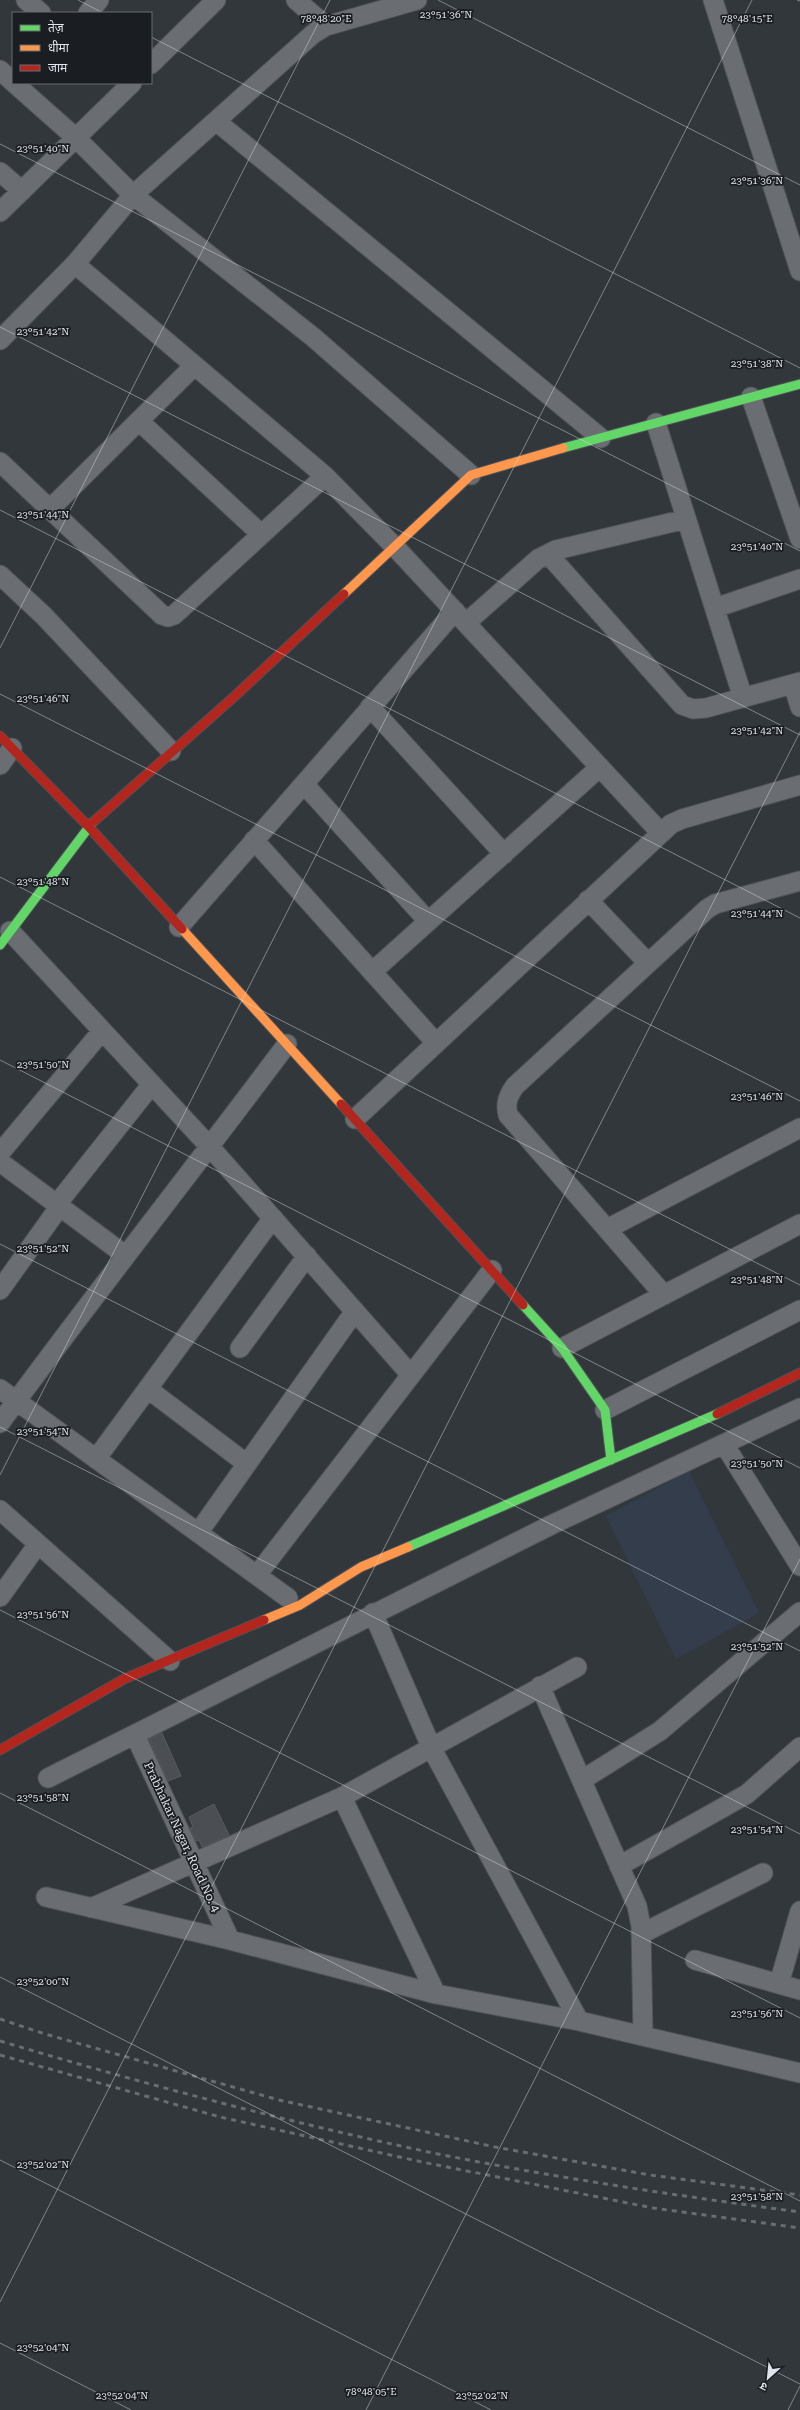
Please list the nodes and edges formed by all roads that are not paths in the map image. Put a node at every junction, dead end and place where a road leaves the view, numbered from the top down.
1 (26, 0) edge
2 (99, 0) edge
3 (296, 0) edge
4 (418, 0) edge
5 (713, 0) edge
6 (204, 4) edge
7 (40, 12) edge
8 (89, 12) edge
9 (326, 26) junction
10 (152, 63) edge
11 (0, 70) edge
12 (12, 80) edge
13 (16, 84) edge
14 (129, 84) edge
15 (216, 121) junction
16 (76, 138) junction
17 (0, 172) edge
18 (22, 191) junction
19 (133, 195) junction
20 (0, 212) edge
21 (75, 264) junction
22 (799, 267) edge
23 (0, 340) edge
24 (194, 366) junction
25 (800, 384) edge
26 (751, 397) junction
27 (139, 420) junction
28 (656, 423) junction
29 (601, 438) junction
30 (0, 462) edge
31 (471, 475) junction
32 (325, 476) junction
33 (50, 509) junction
34 (686, 519) junction
35 (261, 534) junction
36 (800, 539) edge
37 (395, 547) junction
38 (548, 554) junction
39 (0, 575) edge
40 (800, 580) edge
41 (715, 608) junction
42 (460, 617) junction
43 (797, 683) edge
44 (742, 698) junction
45 (800, 706) edge
46 (370, 708) junction
47 (6, 742) edge
48 (171, 751) junction
49 (0, 765) edge
50 (600, 767) junction
51 (304, 784) junction
52 (800, 785) edge
53 (88, 826) junction
54 (661, 833) junction
55 (254, 840) junction
56 (504, 854) junction
57 (800, 881) edge
58 (588, 900) junction
59 (428, 921) junction
60 (179, 927) junction
61 (5, 938) edge
62 (648, 963) junction
63 (372, 972) junction
64 (102, 1030) junction
65 (436, 1043) junction
66 (287, 1044) junction
67 (152, 1084) junction
68 (355, 1119) junction
69 (800, 1128) edge
70 (210, 1147) junction
71 (0, 1153) edge
72 (0, 1162) edge
73 (58, 1205) junction
74 (273, 1218) junction
75 (800, 1224) edge
76 (607, 1229) junction
77 (125, 1255) junction
78 (307, 1256) junction
79 (492, 1270) junction
80 (0, 1290) edge
81 (664, 1295) junction
82 (800, 1310) edge
83 (354, 1311) junction
84 (240, 1348) dead end
85 (562, 1348) junction
86 (800, 1373) edge
87 (411, 1375) junction
88 (0, 1389) edge
89 (148, 1389) junction
90 (16, 1401) junction
91 (800, 1408) edge
92 (605, 1410) junction
93 (0, 1423) edge
94 (724, 1444) junction
95 (96, 1459) junction
96 (611, 1460) junction
97 (247, 1464) junction
98 (0, 1510) edge
99 (198, 1533) junction
100 (38, 1544) junction
101 (800, 1566) edge
102 (257, 1575) junction
103 (0, 1597) edge
104 (288, 1598) dead end
105 (800, 1612) edge
106 (373, 1613) junction
107 (170, 1661) junction
108 (577, 1667) dead end
109 (540, 1686) junction
110 (135, 1735) junction
111 (800, 1747) edge
112 (432, 1749) junction
113 (0, 1750) edge
114 (48, 1778) dead end
115 (582, 1780) junction
116 (342, 1797) junction
117 (194, 1863) junction
118 (619, 1866) junction
119 (763, 1873) dead end
120 (46, 1897) dead end
121 (91, 1908) junction
122 (800, 1911) edge
123 (641, 1934) junction
124 (230, 1940) junction
125 (694, 1960) dead end
126 (779, 1984) junction
127 (800, 1990) edge
128 (436, 1994) junction
129 (579, 2021) junction
130 (643, 2036) junction
131 (800, 2073) edge

1 - 7 street
2 - 8 street
3 - 9 street
4 - 9 street
5 - 22 street
6 - 10 street
9 - 15 street
11 - 12 street
13 - 16 street
14 - 16 street
15 - 19 street
15 - 29 street
16 - 18 street
16 - 19 street
17 - 18 street
18 - 20 street
19 - 21 street
19 - 31 street
21 - 23 street
21 - 24 street
24 - 27 street
24 - 32 street
25 - 26 main road
26 - 28 main road
26 - 36 street
27 - 33 street
27 - 35 street
28 - 29 main road
28 - 34 street
29 - 31 main road
30 - 33 street
31 - 37 main road
32 - 35 street
32 - 37 street
33 - 35 street
34 - 38 street
34 - 41 street
37 - 42 street
37 - 48 main road
38 - 42 street
38 - 44 street
39 - 48 street
40 - 41 street
41 - 44 street
42 - 46 street
42 - 50 street
43 - 44 street
43 - 45 street
46 - 51 street
46 - 56 street
47 - 49 street
47 - 53 main road
48 - 53 main road
50 - 54 street
50 - 56 street
51 - 55 street
51 - 59 street
52 - 54 street
53 - 60 main road
53 - 61 main road
54 - 58 street
55 - 60 street
55 - 63 street
56 - 59 street
57 - 62 street
58 - 62 street
58 - 65 street
59 - 63 street
60 - 66 main road
61 - 64 street
62 - 76 street
63 - 65 street
64 - 67 street
64 - 71 street
65 - 68 street
66 - 68 main road
66 - 70 street
67 - 70 street
67 - 73 street
68 - 79 main road
69 - 76 street
70 - 74 street
70 - 77 street
72 - 73 street
73 - 77 street
73 - 80 street
74 - 78 street
74 - 89 street
75 - 81 street
76 - 81 street
77 - 90 street
78 - 83 street
78 - 84 street
79 - 85 main road
79 - 87 street
81 - 85 street
82 - 92 street
83 - 87 street
83 - 97 street
85 - 92 main road
86 - 96 main road
87 - 102 street
88 - 90 street
89 - 95 street
89 - 97 street
90 - 93 street
90 - 95 street
91 - 94 street
92 - 96 main road
94 - 101 street
94 - 106 street
95 - 99 street
96 - 107 main road
97 - 99 street
98 - 100 street
99 - 102 street
100 - 103 street
100 - 107 street
102 - 104 street
105 - 115 street
106 - 110 street
106 - 112 street
107 - 113 main road
108 - 109 street
109 - 112 street
109 - 115 street
110 - 114 street
110 - 117 street, Prabhakar Nagar, Road No. 4
111 - 118 street
112 - 116 street
112 - 129 street
115 - 118 street
116 - 117 street
116 - 128 street
117 - 121 street
117 - 124 street, Prabhakar Nagar, Road No. 4
118 - 123 street
119 - 123 street
120 - 121 street
121 - 124 street
122 - 126 street
123 - 130 street
124 - 128 street
125 - 126 street
126 - 127 street
128 - 129 street
129 - 130 street
130 - 131 street

